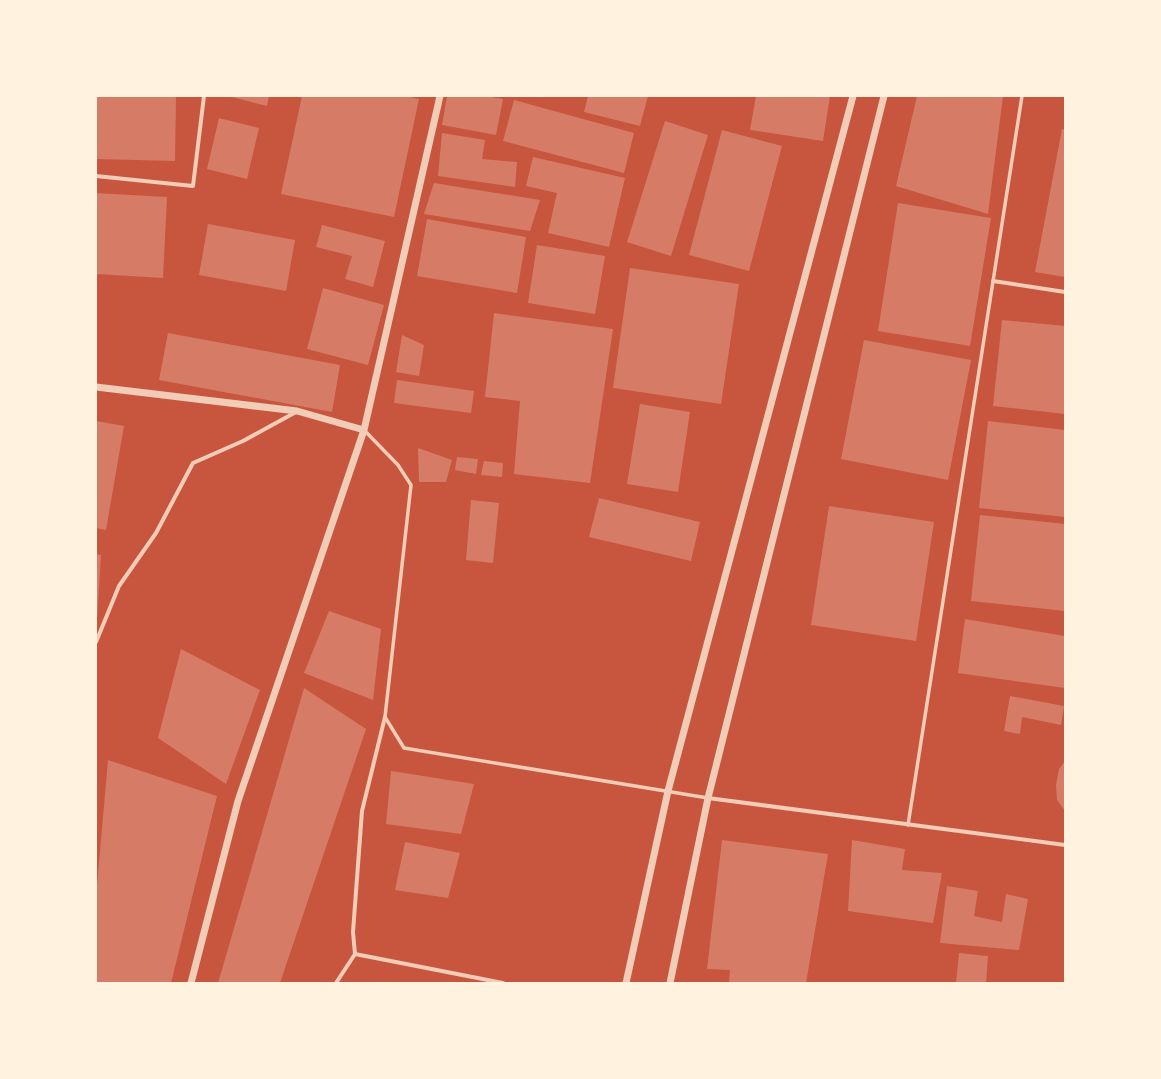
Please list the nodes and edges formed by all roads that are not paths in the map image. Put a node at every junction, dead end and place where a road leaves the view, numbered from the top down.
1 (204, 96) edge
2 (440, 96) edge
3 (853, 96) edge
4 (884, 96) edge
5 (1022, 96) edge
6 (96, 176) edge
7 (993, 281) junction
8 (1065, 292) edge
9 (96, 387) edge
10 (297, 411) junction
11 (364, 430) junction
12 (96, 642) edge
13 (385, 717) junction
14 (668, 791) junction
15 (708, 798) junction
16 (908, 825) junction
17 (1065, 845) edge
18 (355, 954) junction
19 (493, 982) edge
20 (191, 983) edge
21 (336, 983) edge
22 (503, 983) edge
23 (626, 983) edge
24 (670, 983) edge

1 - 6 street
2 - 11 street
3 - 14 street
4 - 15 street
5 - 7 street
7 - 8 street
7 - 16 street
9 - 10 street
10 - 11 street
10 - 12 street
11 - 13 street
11 - 20 street
13 - 14 street
13 - 18 street
14 - 15 street
14 - 23 street
15 - 16 street
15 - 24 street
16 - 17 street
18 - 19 street
18 - 21 street
19 - 22 street

